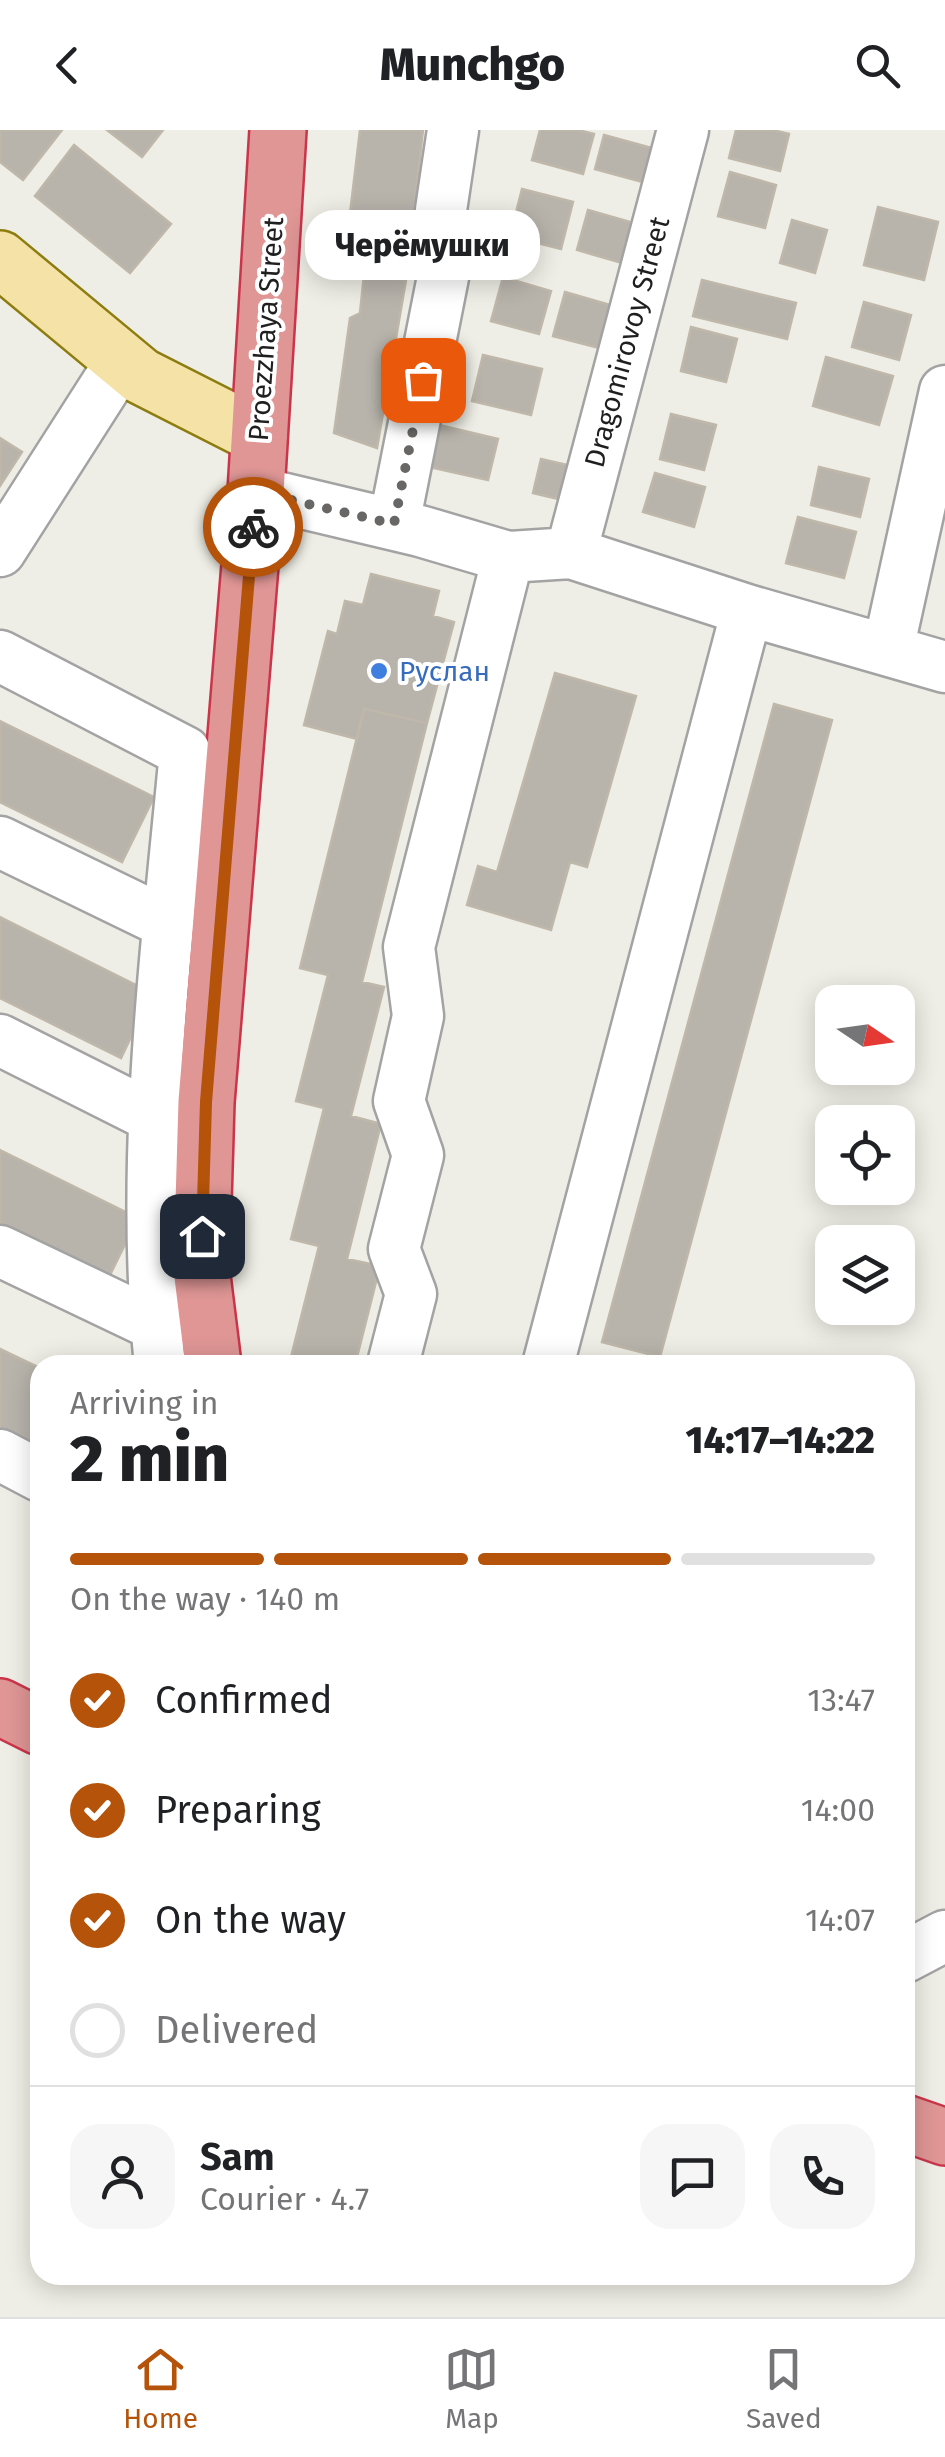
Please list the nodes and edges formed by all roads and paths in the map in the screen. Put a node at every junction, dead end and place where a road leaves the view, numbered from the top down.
1 (278, 130) edge
2 (453, 130) edge
3 (683, 130) edge
4 (0, 259) edge
5 (122, 360) junction
6 (945, 392) edge
7 (259, 436) junction
8 (256, 492) junction
9 (394, 524) junction
10 (0, 551) edge
11 (572, 553) junction
12 (508, 556) junction
13 (747, 610) junction
14 (888, 650) junction
15 (0, 656) edge
16 (945, 667) edge
17 (0, 842) edge
18 (169, 924) junction
19 (0, 1040) edge
20 (153, 1117) junction
21 (0, 1251) edge
22 (158, 1345) edge
23 (212, 1355) edge
24 (395, 1355) edge
25 (551, 1355) edge
26 (0, 1454) edge
27 (30, 1470) edge
28 (0, 1706) edge
29 (30, 1722) edge
30 (945, 1936) edge
31 (915, 1951) edge
32 (915, 2126) edge
33 (945, 2137) edge

1 - 7 highway, Proezzhaya Street
2 - 9 street
3 - 11 street, Dragomirovoy Street
4 - 5 main road
5 - 7 main road
5 - 10 street
6 - 14 street
7 - 8 highway, Proezzhaya Street
8 - 9 street
8 - 23 highway, Proezzhaya Street
9 - 12 street
11 - 12 street
11 - 13 street
12 - 24 street
13 - 14 street
13 - 25 street
14 - 16 street
15 - 18 street
17 - 18 street
18 - 20 street
19 - 20 street
20 - 22 street
21 - 22 street
26 - 27 street
28 - 29 highway
30 - 31 street
32 - 33 highway

